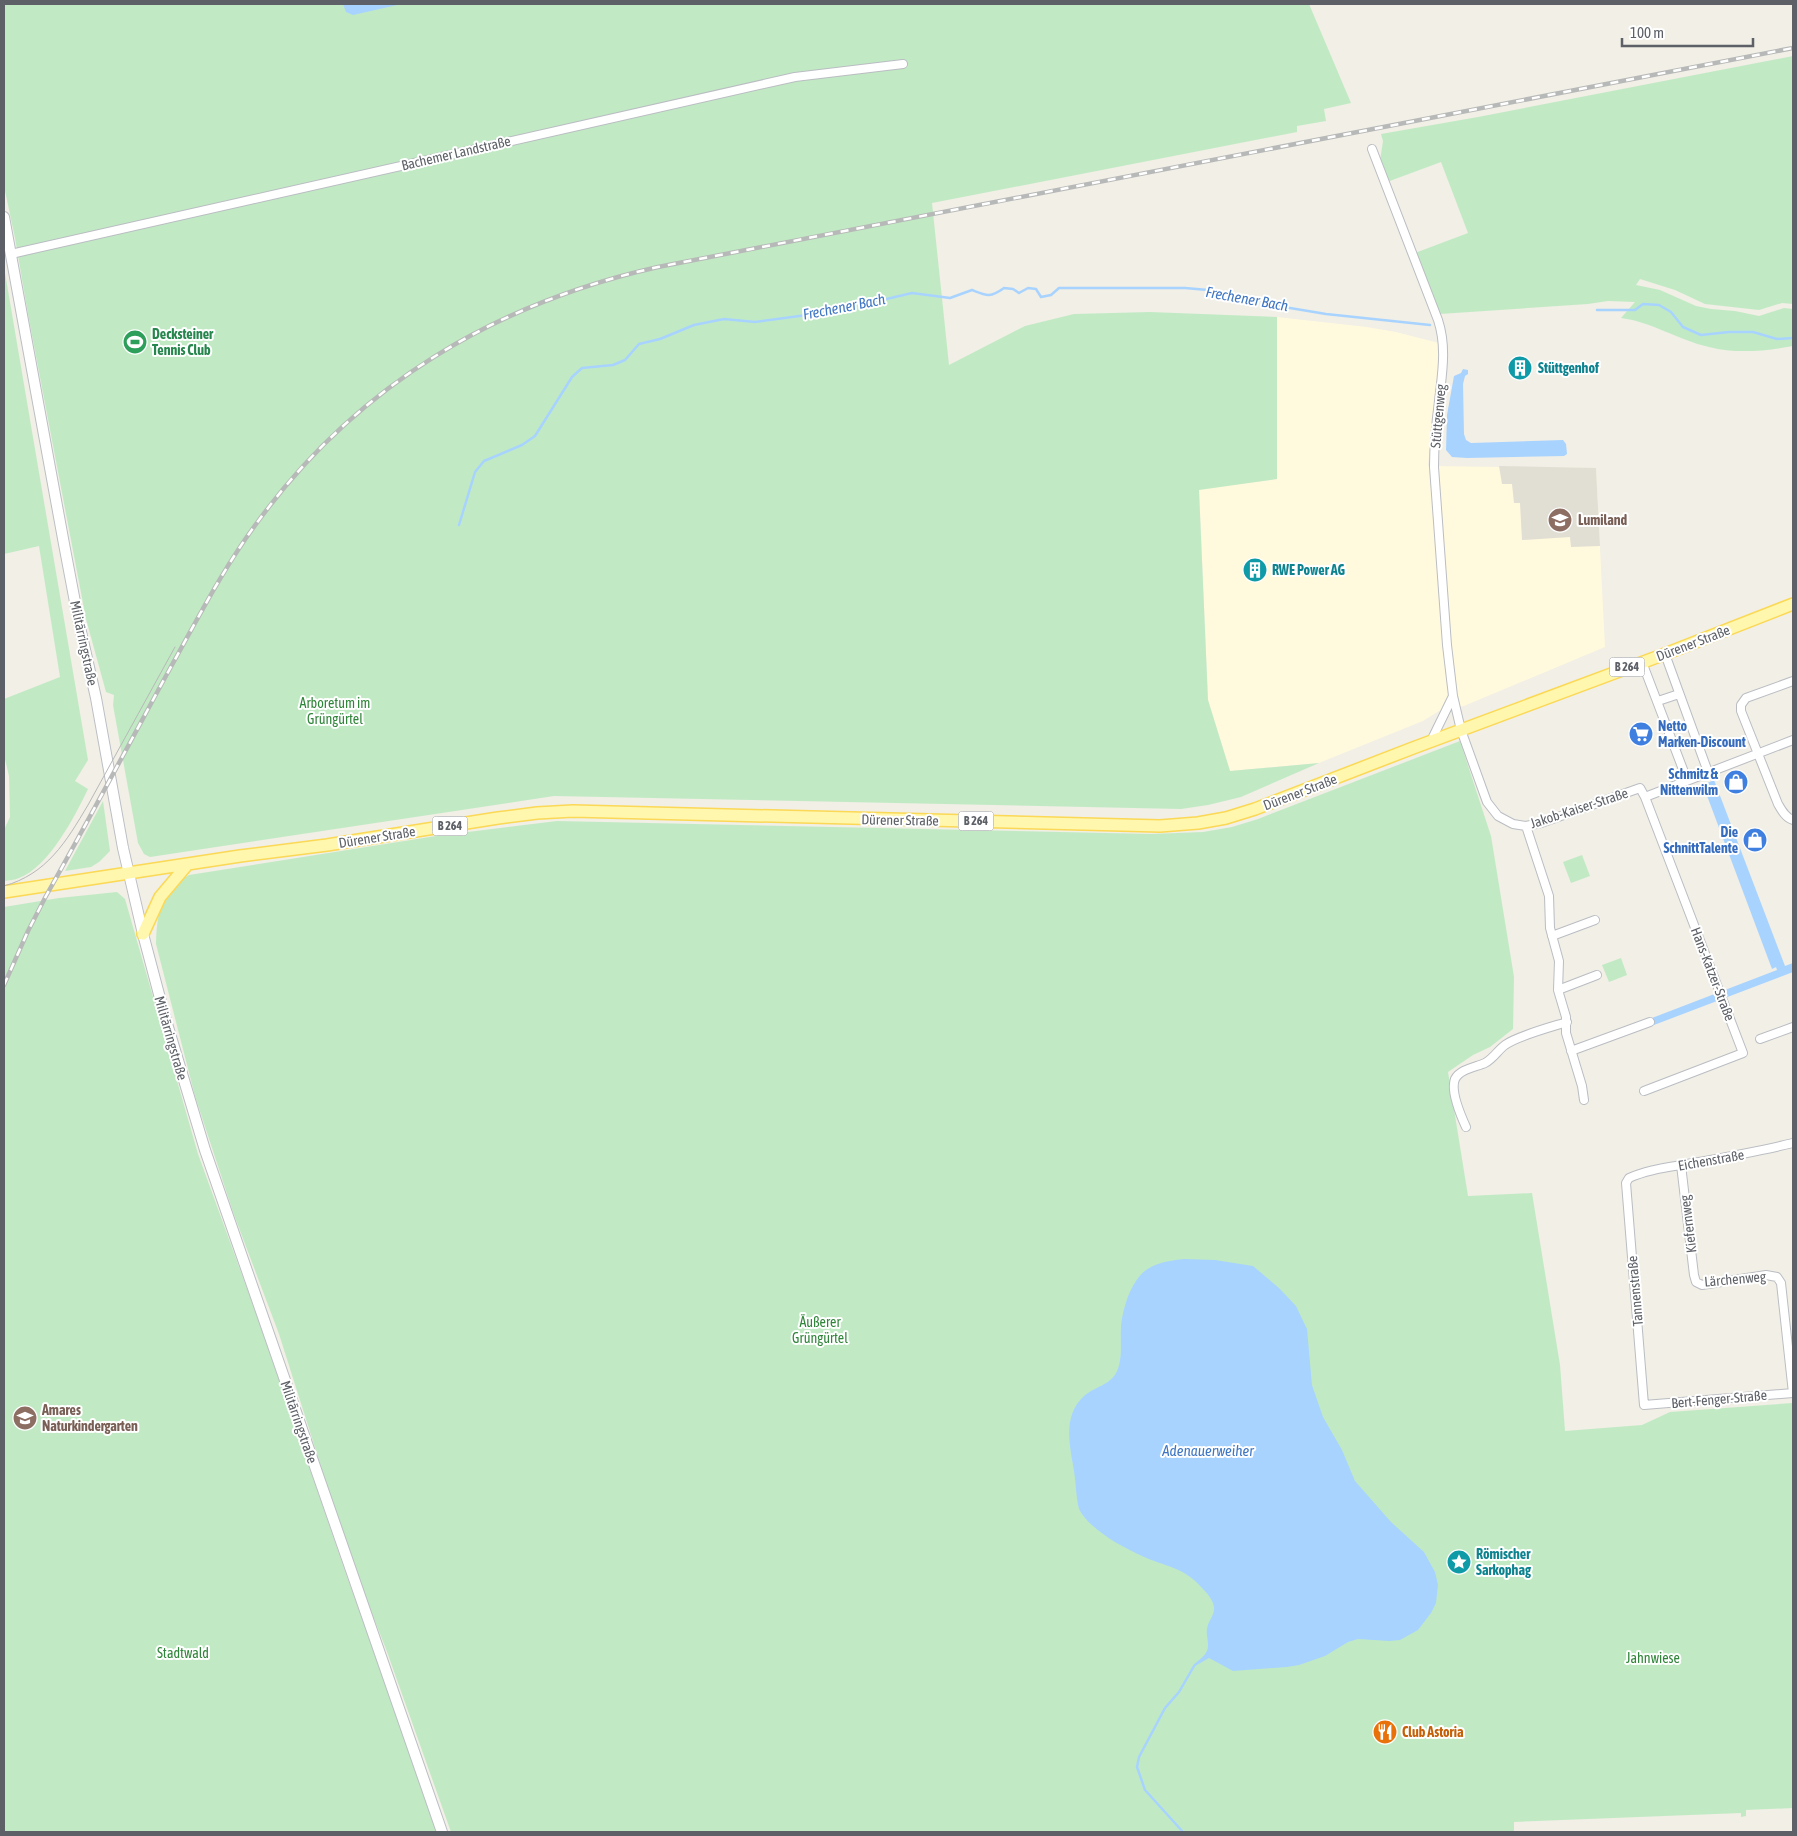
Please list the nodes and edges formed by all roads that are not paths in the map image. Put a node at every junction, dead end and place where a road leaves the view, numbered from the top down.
1 (903, 64) dead end
2 (1372, 149) dead end
3 (4, 217) edge
4 (11, 254) junction
5 (1793, 604) edge
6 (1665, 654) junction
7 (1642, 662) junction
8 (1793, 681) edge
9 (1679, 694) junction
10 (1453, 696) junction
11 (1658, 701) junction
12 (1461, 730) junction
13 (1793, 740) edge
14 (1431, 741) junction
15 (1757, 754) junction
16 (1708, 772) junction
17 (1687, 780) junction
18 (1644, 797) junction
19 (1793, 820) edge
20 (1526, 826) junction
21 (187, 864) junction
22 (129, 873) junction
23 (4, 892) edge
24 (1595, 920) dead end
25 (143, 934) junction
26 (1552, 936) junction
27 (1597, 975) dead end
28 (1558, 990) junction
29 (1567, 1022) junction
30 (1650, 1022) dead end
31 (1793, 1027) edge
32 (1760, 1039) dead end
33 (1571, 1051) junction
34 (1644, 1091) dead end
35 (1584, 1100) dead end
36 (1466, 1127) dead end
37 (1793, 1143) edge
38 (1681, 1166) junction
39 (1629, 1178) joint
40 (1696, 1282) joint
41 (1793, 1393) edge
42 (1644, 1405) joint
43 (442, 1832) edge

1 - 4 street, Bachemer Landstraße
2 - 10 street, Stüttgenweg
3 - 4 main road, Militärringstraße
4 - 22 main road, Militärringstraße
5 - 6 main road, Dürener Straße / B 264
6 - 7 main road, Dürener Straße / B 264
6 - 9 street
7 - 11 street
7 - 12 main road, Dürener Straße / B 264
8 - 15 street
9 - 11 street
9 - 16 street
10 - 12 street, Stüttgenweg
10 - 14 street
11 - 17 street
12 - 14 main road, Dürener Straße / B 264
12 - 20 street, Jakob-Kaiser-Straße
13 - 15 street, Jakob-Kaiser-Straße
14 - 21 main road, Dürener Straße / B 264
15 - 16 street, Jakob-Kaiser-Straße
15 - 19 street
16 - 17 street, Jakob-Kaiser-Straße
17 - 18 street, Jakob-Kaiser-Straße
18 - 20 street, Jakob-Kaiser-Straße
18 - 34 street, Hans-Katzer-Straße
20 - 26 street
21 - 22 main road, Dürener Straße / B 264
21 - 25 main road
22 - 23 main road, Dürener Straße / B 264
22 - 25 main road, Militärringstraße
24 - 26 street
25 - 43 main road, Militärringstraße
26 - 28 street
27 - 28 street
28 - 29 street
29 - 33 street
29 - 36 street
30 - 33 street
31 - 32 street
33 - 35 street
37 - 38 street, Eichenstraße
38 - 39 street, Eichenstraße
38 - 40 street, Kiefernweg
39 - 42 street, Tannenstraße
40 - 41 street, Lärchenweg
41 - 42 street, Bert-Fenger-Straße

